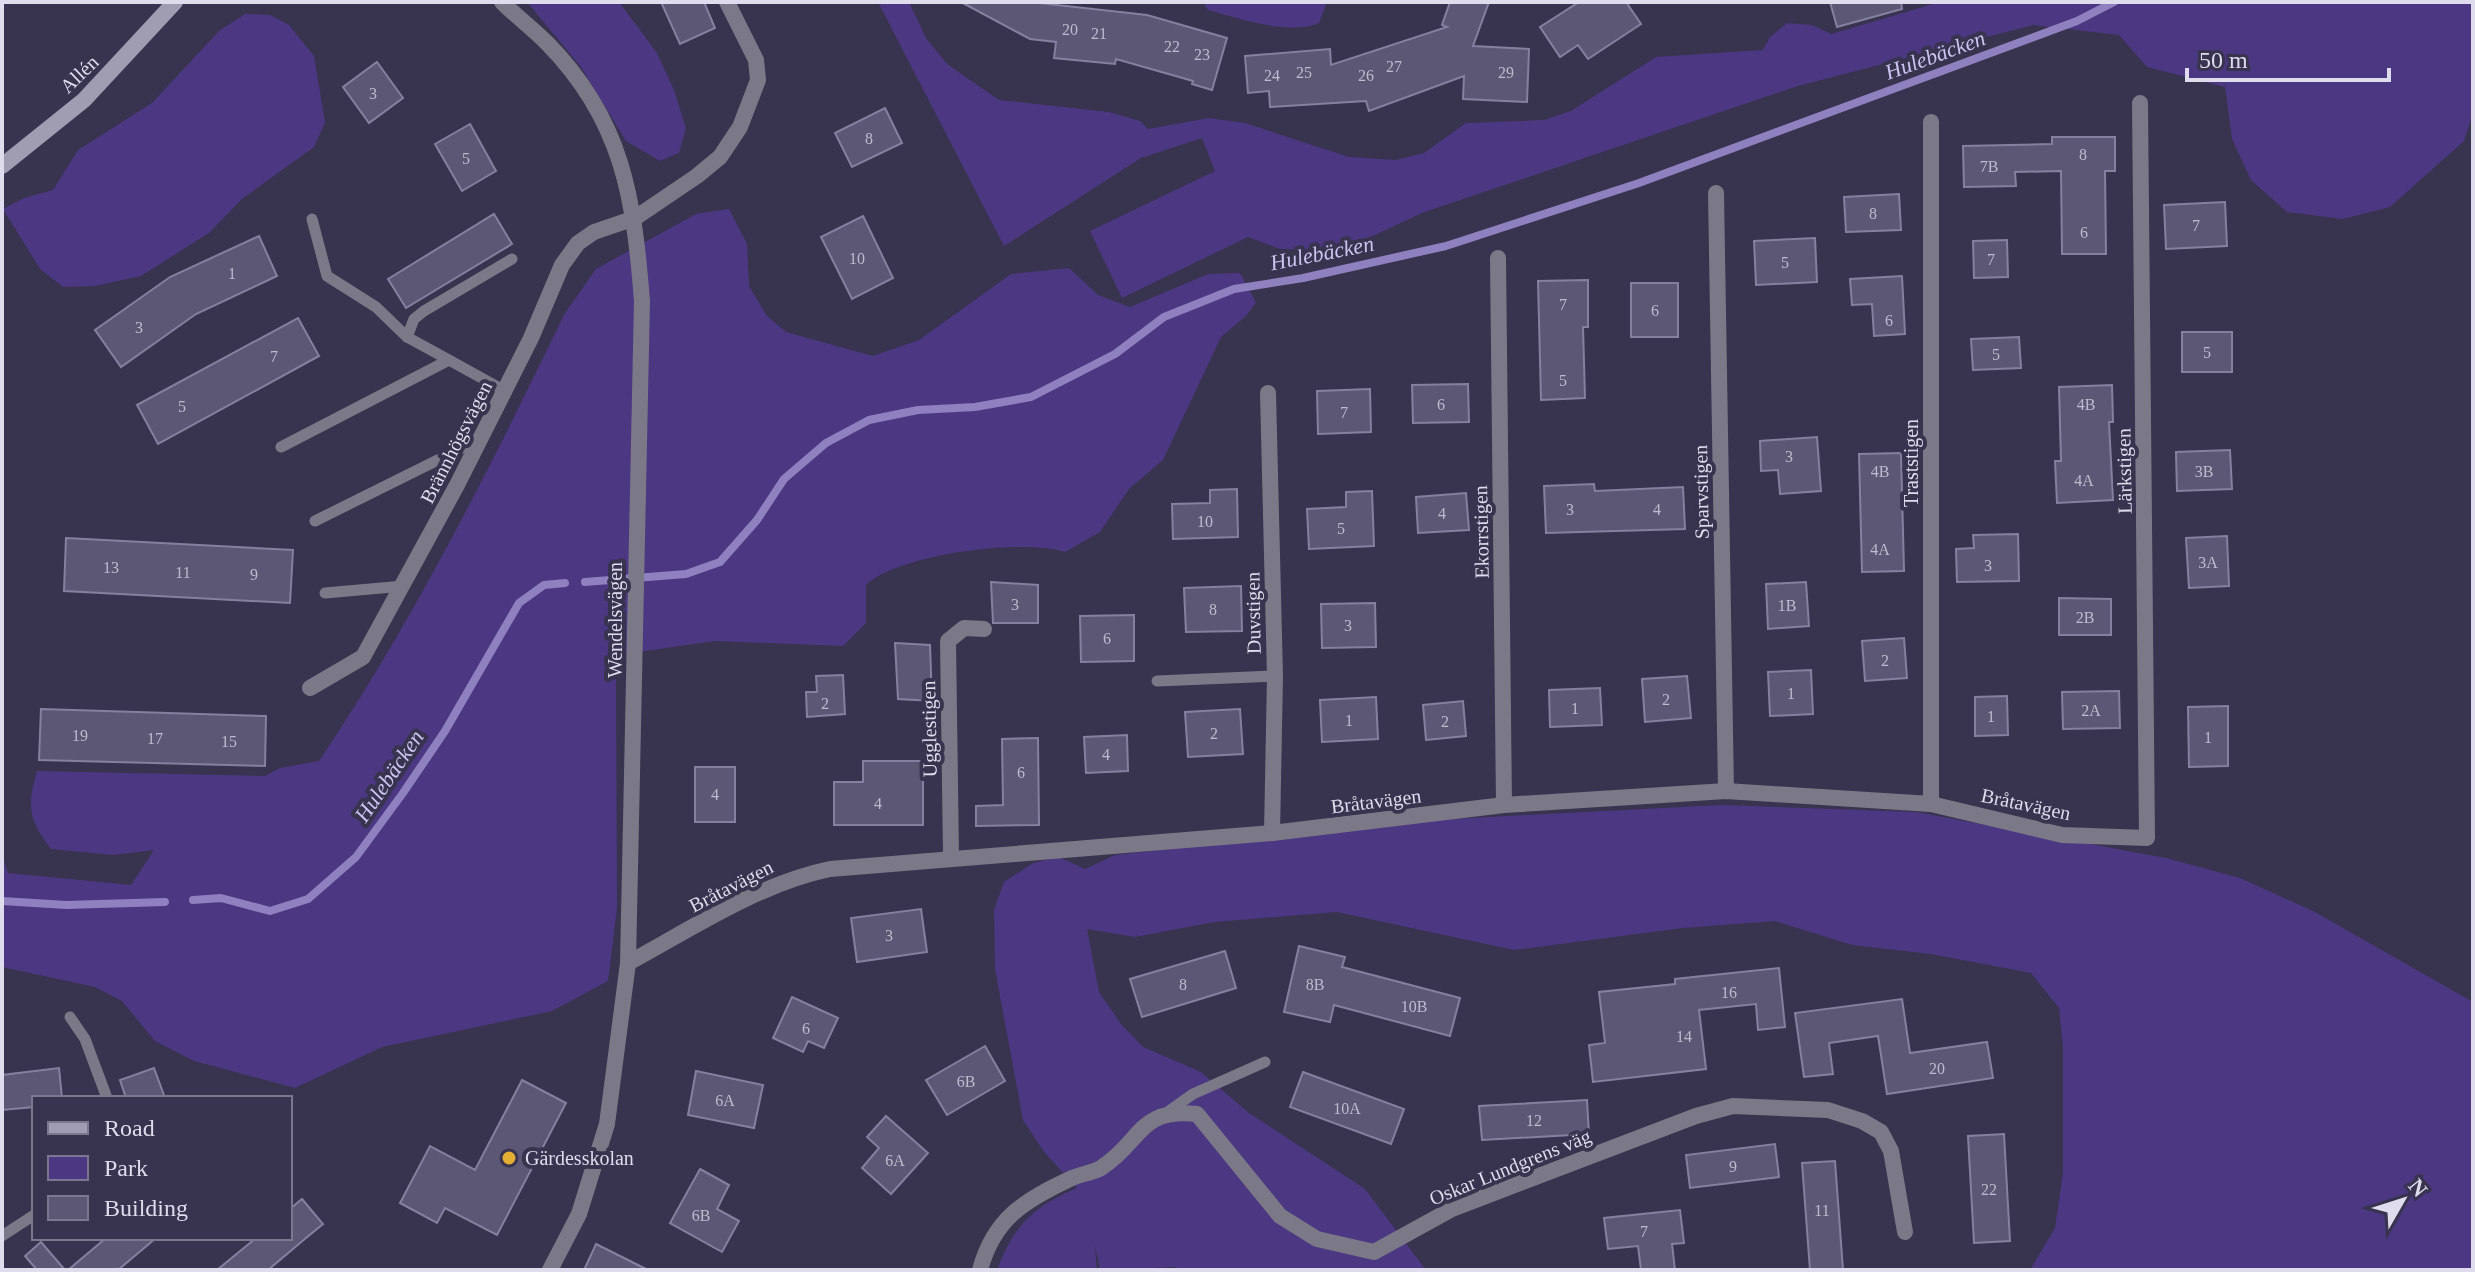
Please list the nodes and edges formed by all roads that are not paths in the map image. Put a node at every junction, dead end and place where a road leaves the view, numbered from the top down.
1 (175, 2) edge
2 (502, 2) edge
3 (727, 2) edge
4 (2140, 103) dead end
5 (1931, 122) dead end
6 (2, 166) edge
7 (1716, 193) dead end
8 (635, 218) junction
9 (312, 219) dead end
10 (1498, 258) dead end
11 (512, 259) dead end
12 (407, 337) junction
13 (449, 360) junction
14 (505, 391) junction
15 (1268, 393) dead end
16 (480, 439) junction
17 (281, 447) dead end
18 (315, 521) dead end
19 (404, 586) junction
20 (325, 593) dead end
21 (984, 629) dead end
22 (1275, 676) junction
23 (1157, 681) dead end
24 (310, 688) dead end
25 (1726, 791) junction
26 (1931, 804) junction
27 (1504, 805) junction
28 (1272, 833) junction
29 (2147, 838) joint
30 (951, 856) junction
31 (628, 963) junction
32 (70, 1017) dead end
33 (1265, 1062) dead end
34 (106, 1096) edge
35 (1169, 1111) junction
36 (32, 1216) edge
37 (1905, 1232) dead end
38 (2, 1236) edge
39 (550, 1270) edge
40 (980, 1270) edge

1 - 6 street, Allén
2 - 8 street, Wendelsvägen
3 - 8 street, Brännhögsvägen
4 - 29 street, Lärkstigen
5 - 26 street, Traststigen
7 - 25 street, Sparvstigen
8 - 14 street, Brännhögsvägen
8 - 31 street, Wendelsvägen
9 - 12 lane
10 - 27 street, Ekorrstigen
11 - 12 lane
12 - 13 lane
13 - 14 lane
13 - 17 lane
14 - 16 street, Brännhögsvägen
15 - 22 street, Duvstigen
16 - 18 lane
16 - 19 street, Brännhögsvägen
19 - 20 lane
19 - 24 street, Brännhögsvägen
21 - 30 street, Ugglestigen
22 - 23 lane
22 - 28 street, Duvstigen
25 - 26 street, Bråtavägen
25 - 27 street, Bråtavägen
26 - 29 street, Bråtavägen
27 - 28 street, Bråtavägen
28 - 30 street, Bråtavägen
30 - 31 street, Bråtavägen
31 - 39 street, Wendelsvägen
32 - 34 lane
33 - 35 lane
35 - 37 street, Oskar Lundgrens väg
35 - 40 street
36 - 38 lane

